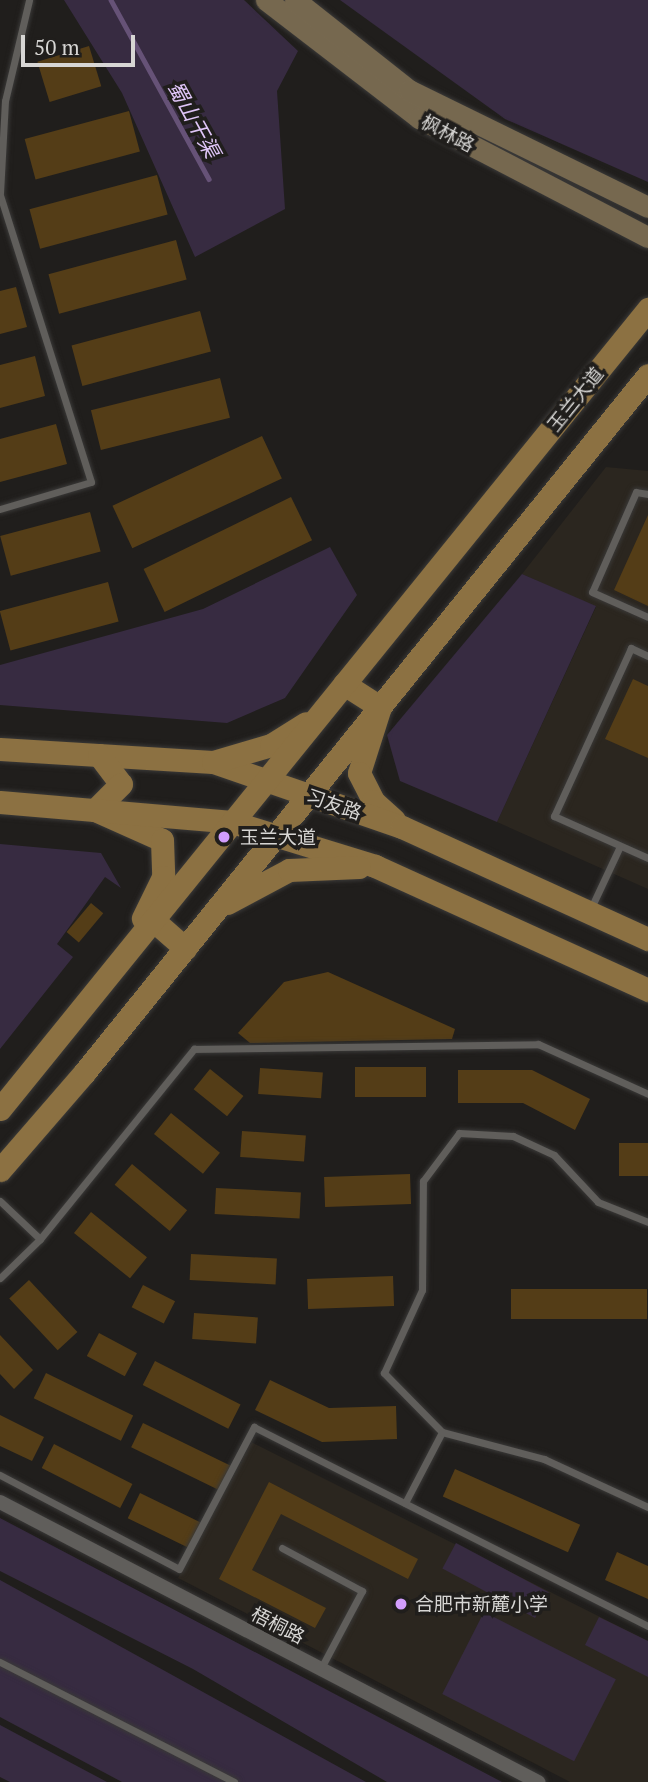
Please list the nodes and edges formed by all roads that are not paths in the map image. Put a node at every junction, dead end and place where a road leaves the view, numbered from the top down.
1 (29, 0) edge
2 (266, 0) edge
3 (295, 0) edge
4 (0, 195) edge
5 (648, 207) edge
6 (648, 237) edge
7 (648, 309) edge
8 (648, 375) edge
9 (648, 494) edge
10 (0, 509) edge
11 (648, 617) edge
12 (648, 656) edge
13 (344, 684) junction
14 (380, 707) junction
15 (321, 713) junction
16 (0, 749) edge
17 (99, 755) junction
18 (213, 762) junction
19 (266, 780) junction
20 (309, 795) junction
21 (0, 802) edge
22 (96, 810) junction
23 (232, 822) junction
24 (402, 827) junction
25 (276, 835) junction
26 (620, 846) junction
27 (648, 859) edge
28 (375, 866) junction
29 (218, 908) junction
30 (589, 912) junction
31 (153, 920) junction
32 (648, 939) edge
33 (186, 948) junction
34 (128, 952) junction
35 (648, 990) edge
36 (648, 1094) edge
37 (0, 1109) edge
38 (0, 1170) edge
39 (0, 1200) edge
40 (648, 1222) edge
41 (40, 1239) junction
42 (0, 1278) edge
43 (442, 1432) junction
44 (0, 1475) edge
45 (0, 1502) edge
46 (405, 1503) junction
47 (648, 1507) edge
48 (282, 1548) dead end
49 (648, 1626) edge
50 (0, 1662) edge
51 (321, 1669) junction
52 (234, 1782) edge
53 (538, 1782) edge

1 - 4 lane
2 - 6 main road, 枫林路
3 - 5 main road, 枫林路
4 - 10 lane
7 - 13 main road, 玉兰大道
8 - 14 main road
9 - 11 lane
12 - 26 lane
13 - 14 main road
13 - 15 main road, 玉兰大道
14 - 20 main road
14 - 24 main road
15 - 18 main road
15 - 19 main road, 玉兰大道
16 - 17 main road, 习友路
17 - 18 main road, 习友路
17 - 22 main road
18 - 19 main road, 习友路
19 - 20 main road, 习友路
19 - 23 main road, 玉兰大道
20 - 24 main road, 习友路
20 - 25 main road
21 - 22 main road
22 - 23 main road
22 - 34 main road
23 - 25 main road
23 - 31 main road, 玉兰大道
24 - 30 main road, 习友路
25 - 28 main road
25 - 29 main road
26 - 27 lane
26 - 30 lane
28 - 29 main road
28 - 35 main road
29 - 33 main road
30 - 32 main road, 习友路
31 - 33 main road
31 - 34 main road, 玉兰大道
33 - 38 main road
34 - 37 main road, 玉兰大道
36 - 41 lane
39 - 41 lane
40 - 43 lane
41 - 42 lane
43 - 46 lane
43 - 47 lane
44 - 46 lane
45 - 51 street, 梧桐路
46 - 49 lane
48 - 51 lane
50 - 52 lane
51 - 53 street, 梧桐路

